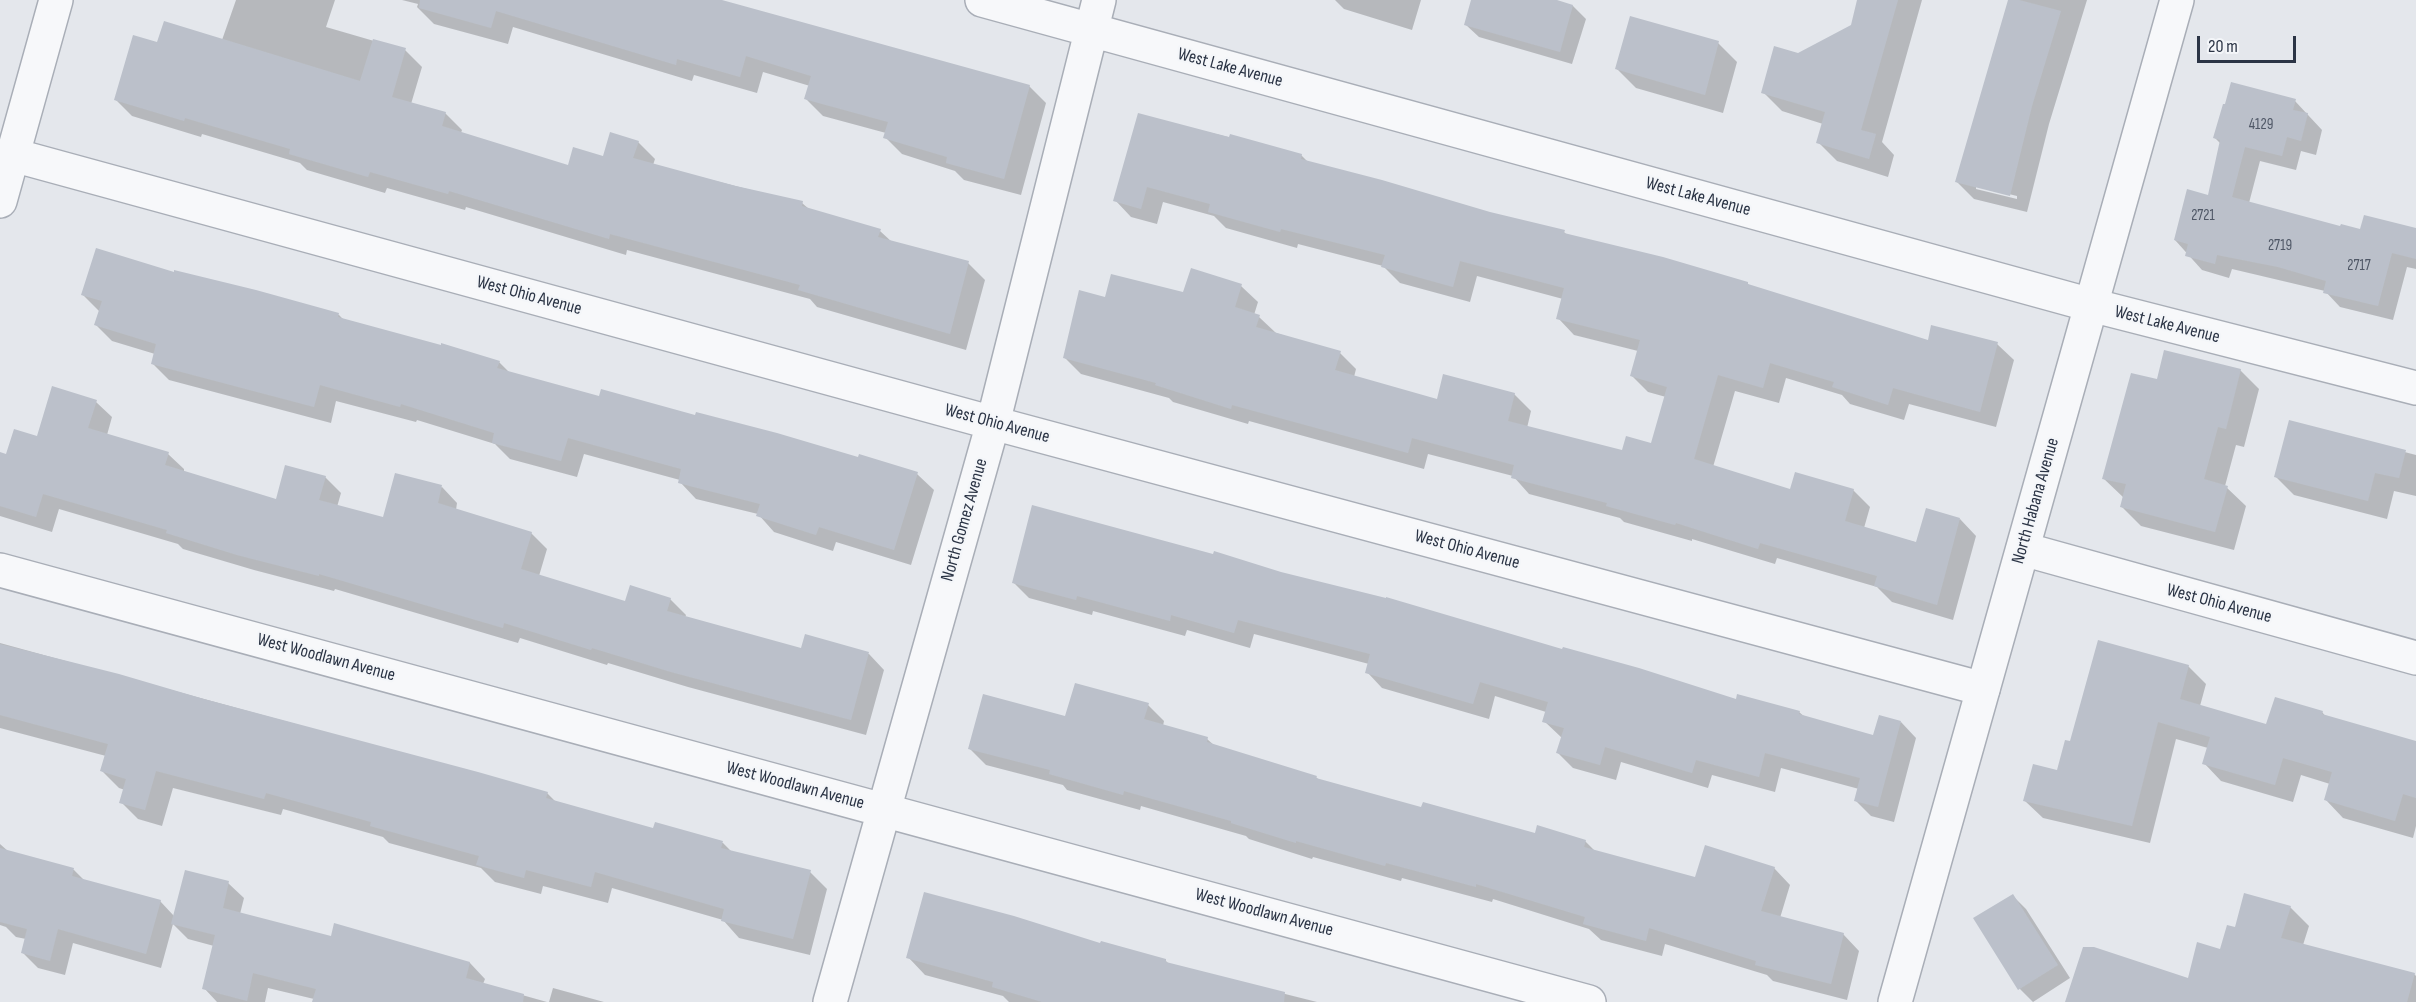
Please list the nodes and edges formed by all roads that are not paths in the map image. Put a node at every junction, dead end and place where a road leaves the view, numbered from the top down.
1 (56, 0) edge
2 (982, 0) edge
3 (2177, 0) edge
4 (1095, 15) edge
5 (13, 155) junction
6 (0, 201) edge
7 (2091, 305) junction
8 (2416, 388) edge
9 (993, 423) junction
10 (2023, 549) junction
11 (0, 570) edge
12 (2416, 658) edge
13 (1983, 688) junction
14 (884, 810) junction
15 (830, 1002) edge
16 (1590, 1002) edge
17 (1895, 1002) edge

1 - 5 street
2 - 4 street, West Lake Avenue
3 - 7 street, North Habana Avenue
4 - 7 street, West Lake Avenue
4 - 9 street, North Gomez Avenue
5 - 6 street
5 - 9 street, West Ohio Avenue
7 - 8 street, West Lake Avenue
7 - 10 street, North Habana Avenue
9 - 13 street, West Ohio Avenue
9 - 14 street, North Gomez Avenue
10 - 12 street, West Ohio Avenue
10 - 13 street, North Habana Avenue
11 - 14 street, West Woodlawn Avenue
13 - 17 street, North Habana Avenue
14 - 15 street, North Gomez Avenue
14 - 16 street, West Woodlawn Avenue

